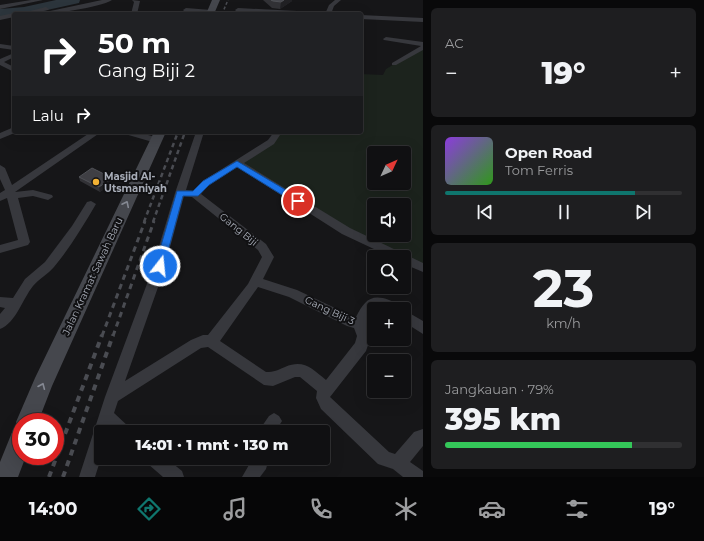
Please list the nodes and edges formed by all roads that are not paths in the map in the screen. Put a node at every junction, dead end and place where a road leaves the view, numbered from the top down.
1 (40, 0) edge
2 (88, 0) edge
3 (109, 0) edge
4 (138, 0) edge
5 (216, 0) edge
6 (338, 0) edge
7 (0, 7) edge
8 (77, 8) junction
9 (186, 10) dead end
10 (238, 10) edge
11 (31, 12) edge
12 (52, 12) edge
13 (83, 12) edge
14 (135, 12) edge
15 (203, 12) edge
16 (211, 12) edge
17 (277, 12) edge
18 (329, 12) edge
19 (363, 17) edge
20 (423, 20) edge
21 (386, 39) dead end
22 (423, 44) edge
23 (0, 46) edge
24 (423, 47) edge
25 (12, 48) edge
26 (12, 56) edge
27 (0, 61) edge
28 (394, 64) dead end
29 (12, 69) edge
30 (12, 131) edge
31 (94, 134) edge
32 (143, 134) edge
33 (199, 134) edge
34 (277, 134) edge
35 (0, 136) edge
36 (158, 136) edge
37 (237, 163) junction
38 (0, 168) edge
39 (180, 193) junction
40 (11, 194) junction
41 (195, 194) junction
42 (48, 197) dead end
43 (0, 198) edge
44 (91, 204) dead end
45 (0, 249) edge
46 (386, 250) edge
47 (411, 262) edge
48 (423, 268) edge
49 (255, 282) junction
50 (0, 302) edge
51 (16, 304) junction
52 (367, 311) edge
53 (411, 320) edge
54 (0, 323) edge
55 (359, 323) junction
56 (423, 328) edge
57 (212, 341) junction
58 (327, 390) junction
59 (112, 397) junction
60 (31, 413) edge
61 (106, 416) junction
62 (103, 425) edge
63 (116, 425) edge
64 (423, 437) edge
65 (94, 455) edge
66 (12, 461) edge
67 (398, 463) junction
68 (162, 465) edge
69 (259, 465) edge
70 (6, 477) edge
71 (87, 477) edge
72 (176, 477) edge
73 (250, 477) edge
74 (417, 477) edge

1 - 7 street
2 - 11 street
3 - 8 street
4 - 14 street
5 - 16 street
6 - 18 street
8 - 12 street
8 - 13 street
9 - 15 street
10 - 17 street
19 - 20 street
21 - 22 street
23 - 25 street
24 - 28 street
26 - 27 street
27 - 29 street
30 - 35 street
31 - 40 street
32 - 36 street
33 - 39 street
34 - 37 street
60 -> 36 street, Jalan Kramat Sawah Baru
37 - 41 street
37 - 46 street
38 - 40 street
39 - 41 street
39 - 59 street
40 - 42 street
40 - 43 street
40 - 45 street
41 - 49 street, Gang Biji
44 - 51 street
47 - 48 street
49 - 55 street, Gang Biji 3
49 - 57 street, Gang Biji
50 - 51 street
51 - 54 street
52 - 55 street, Gang Biji 3
53 - 56 street
55 - 58 street
57 - 58 street
57 - 59 street
58 - 67 street
59 - 61 street
61 - 62 street
61 - 63 street
64 - 67 street
65 - 71 street
66 - 70 street
67 - 74 street
68 - 72 street
69 - 73 street

